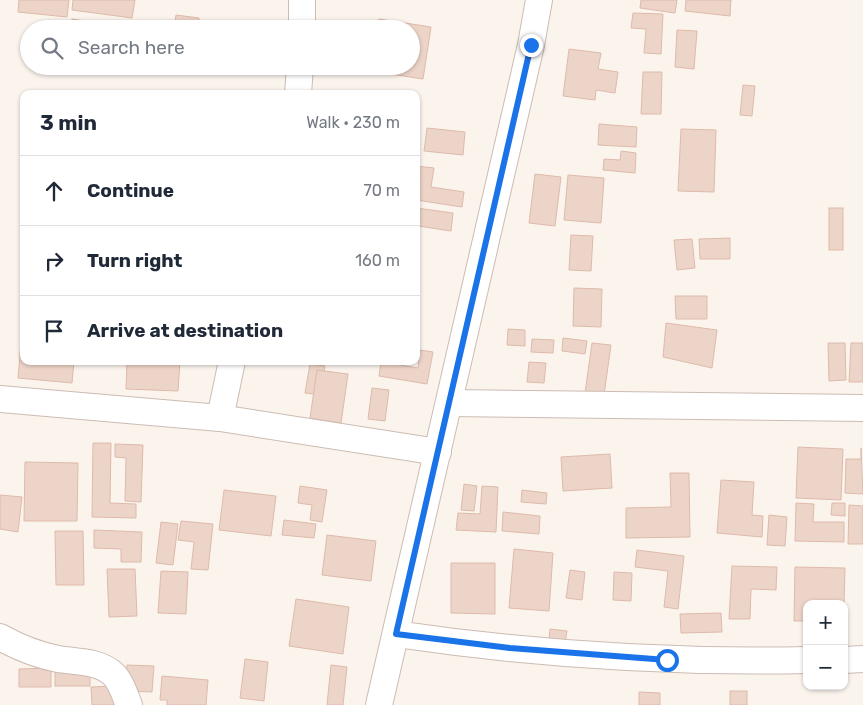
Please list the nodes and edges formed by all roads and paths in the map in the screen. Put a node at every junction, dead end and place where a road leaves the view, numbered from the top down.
1 (302, 0) edge
2 (538, 0) edge
3 (302, 20) edge
4 (299, 75) edge
5 (298, 90) edge
6 (231, 365) edge
7 (0, 399) edge
8 (450, 403) junction
9 (863, 408) edge
10 (220, 418) junction
11 (438, 452) junction
12 (396, 634) junction
13 (0, 638) edge
14 (863, 659) edge
15 (803, 660) edge
16 (848, 660) edge
17 (129, 705) edge
18 (379, 705) edge

1 - 3 street
2 - 8 street
4 - 5 street
6 - 10 street
7 - 10 street
8 - 9 street
8 - 11 street
10 - 11 street
11 - 12 street
12 - 15 street
12 - 18 street
13 - 17 street
14 - 16 street

